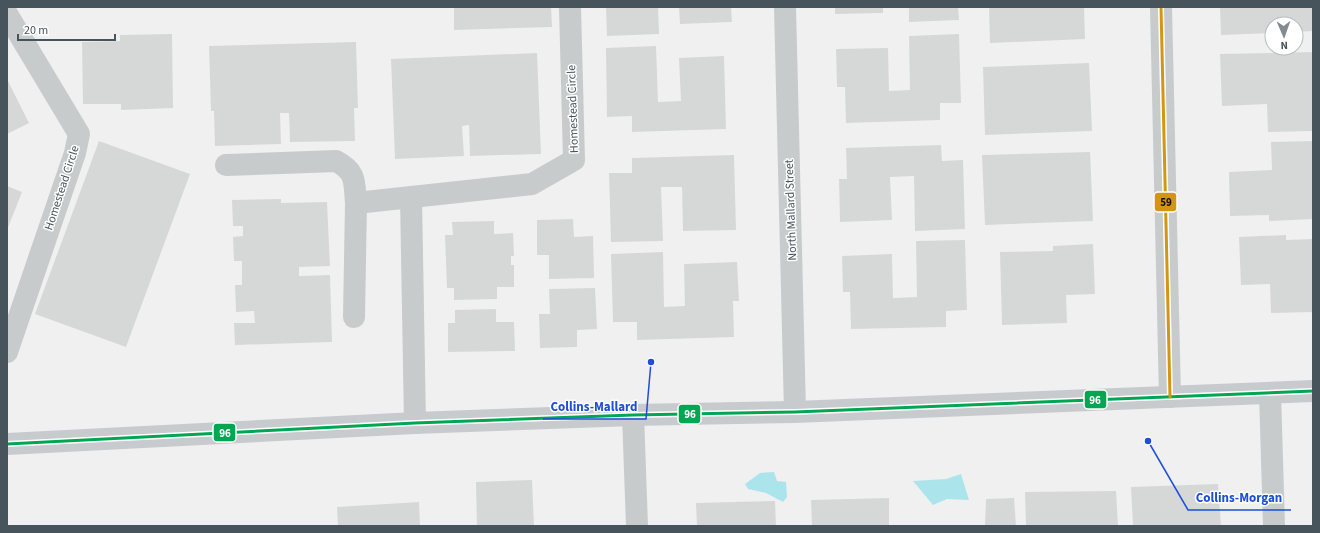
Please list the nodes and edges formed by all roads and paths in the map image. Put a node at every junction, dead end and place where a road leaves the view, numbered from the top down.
1 (570, 7) edge
2 (785, 7) edge
3 (1161, 7) edge
4 (7, 14) edge
5 (226, 165) dead end
6 (411, 197) junction
7 (356, 204) junction
8 (354, 317) dead end
9 (7, 352) edge
10 (1313, 391) edge
11 (1270, 393) junction
12 (1170, 397) junction
13 (796, 412) junction
14 (633, 415) junction
15 (415, 423) junction
16 (7, 444) edge
17 (637, 526) edge
18 (1274, 526) edge

1 - 6 street, Homestead Circle
2 - 13 street, North Mallard Street
3 - 12 street
4 - 9 street, Homestead Circle
5 - 7 street
6 - 7 street, Homestead Circle
6 - 15 street
7 - 8 street
10 - 11 street
11 - 12 street
11 - 18 street
12 - 13 street
13 - 14 street
14 - 15 street
14 - 17 street
15 - 16 street

